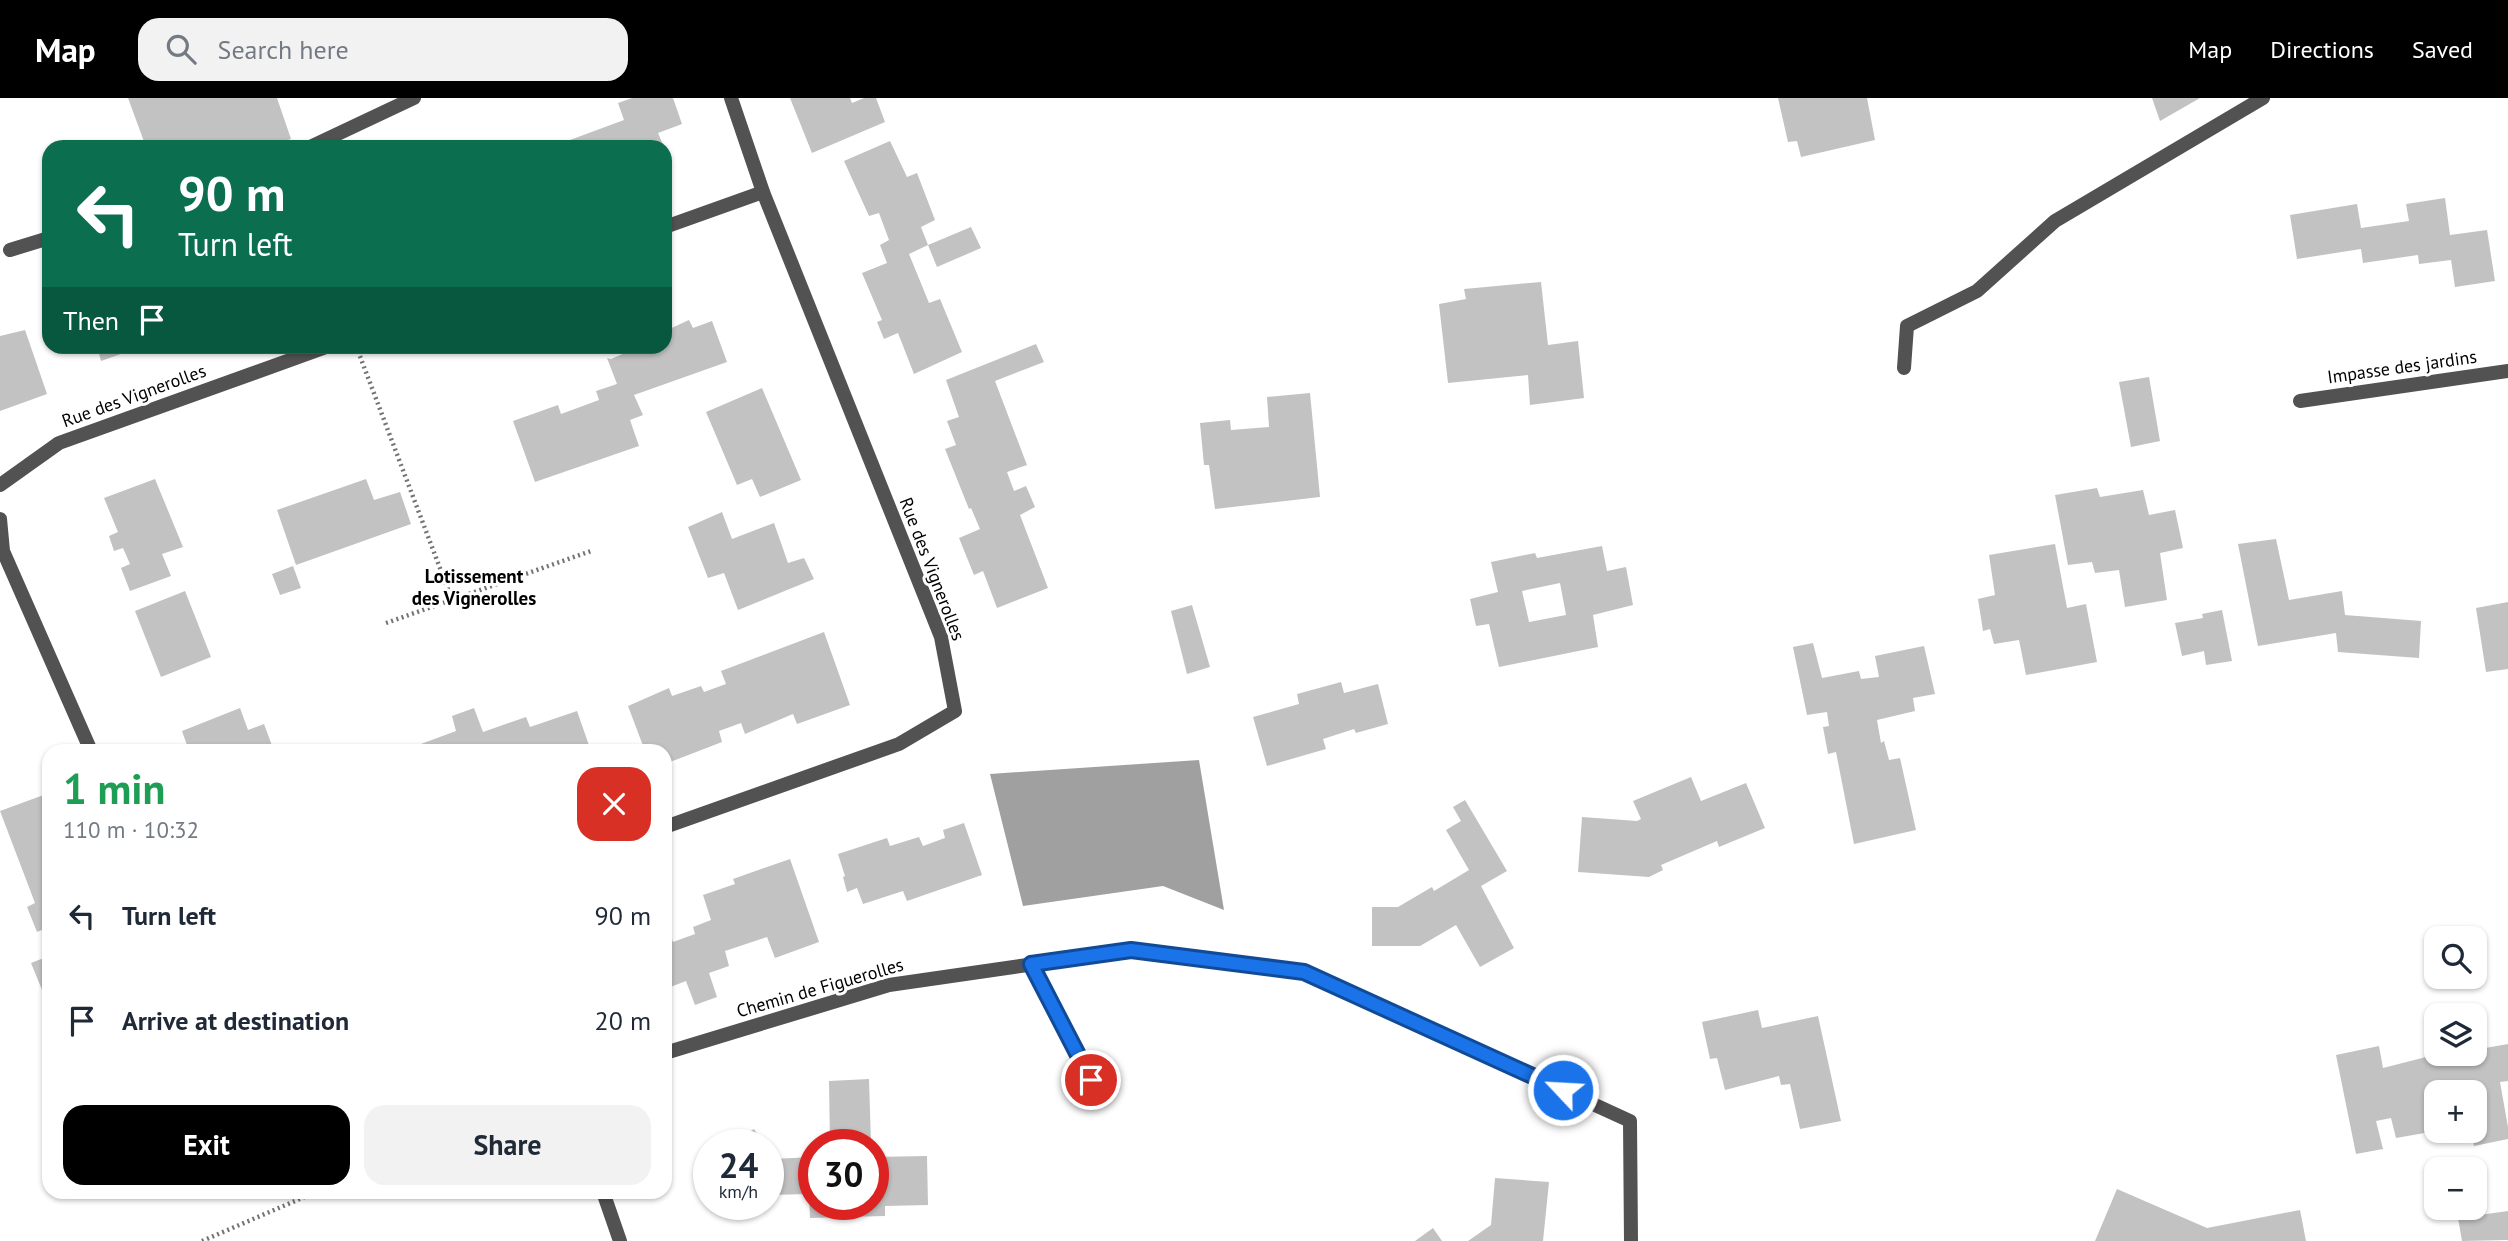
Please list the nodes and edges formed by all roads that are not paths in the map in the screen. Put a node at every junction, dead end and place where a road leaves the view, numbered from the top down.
1 (414, 98) edge
2 (731, 98) edge
3 (2263, 98) edge
4 (325, 140) edge
5 (763, 192) junction
6 (672, 224) edge
7 (42, 240) edge
8 (10, 250) dead end
9 (307, 354) edge
10 (1904, 368) dead end
11 (2508, 371) edge
12 (2300, 401) dead end
13 (0, 485) edge
14 (0, 519) edge
15 (88, 744) edge
16 (672, 825) edge
17 (1031, 964) junction
18 (672, 1052) edge
19 (1091, 1080) dead end
20 (605, 1199) edge
21 (620, 1241) edge
22 (1630, 1241) edge

1 - 4 street
2 - 5 street, Rue des Vignerolles
3 - 10 street
5 - 6 street
5 - 16 street, Rue des Vignerolles
7 - 8 street
9 - 13 street, Rue des Vignerolles
11 - 12 street, Impasse des jardins
14 - 15 street
17 - 18 street, Chemin de Figuerolles
17 - 19 street
17 - 22 street, Chemin de Figuerolles
20 - 21 street

